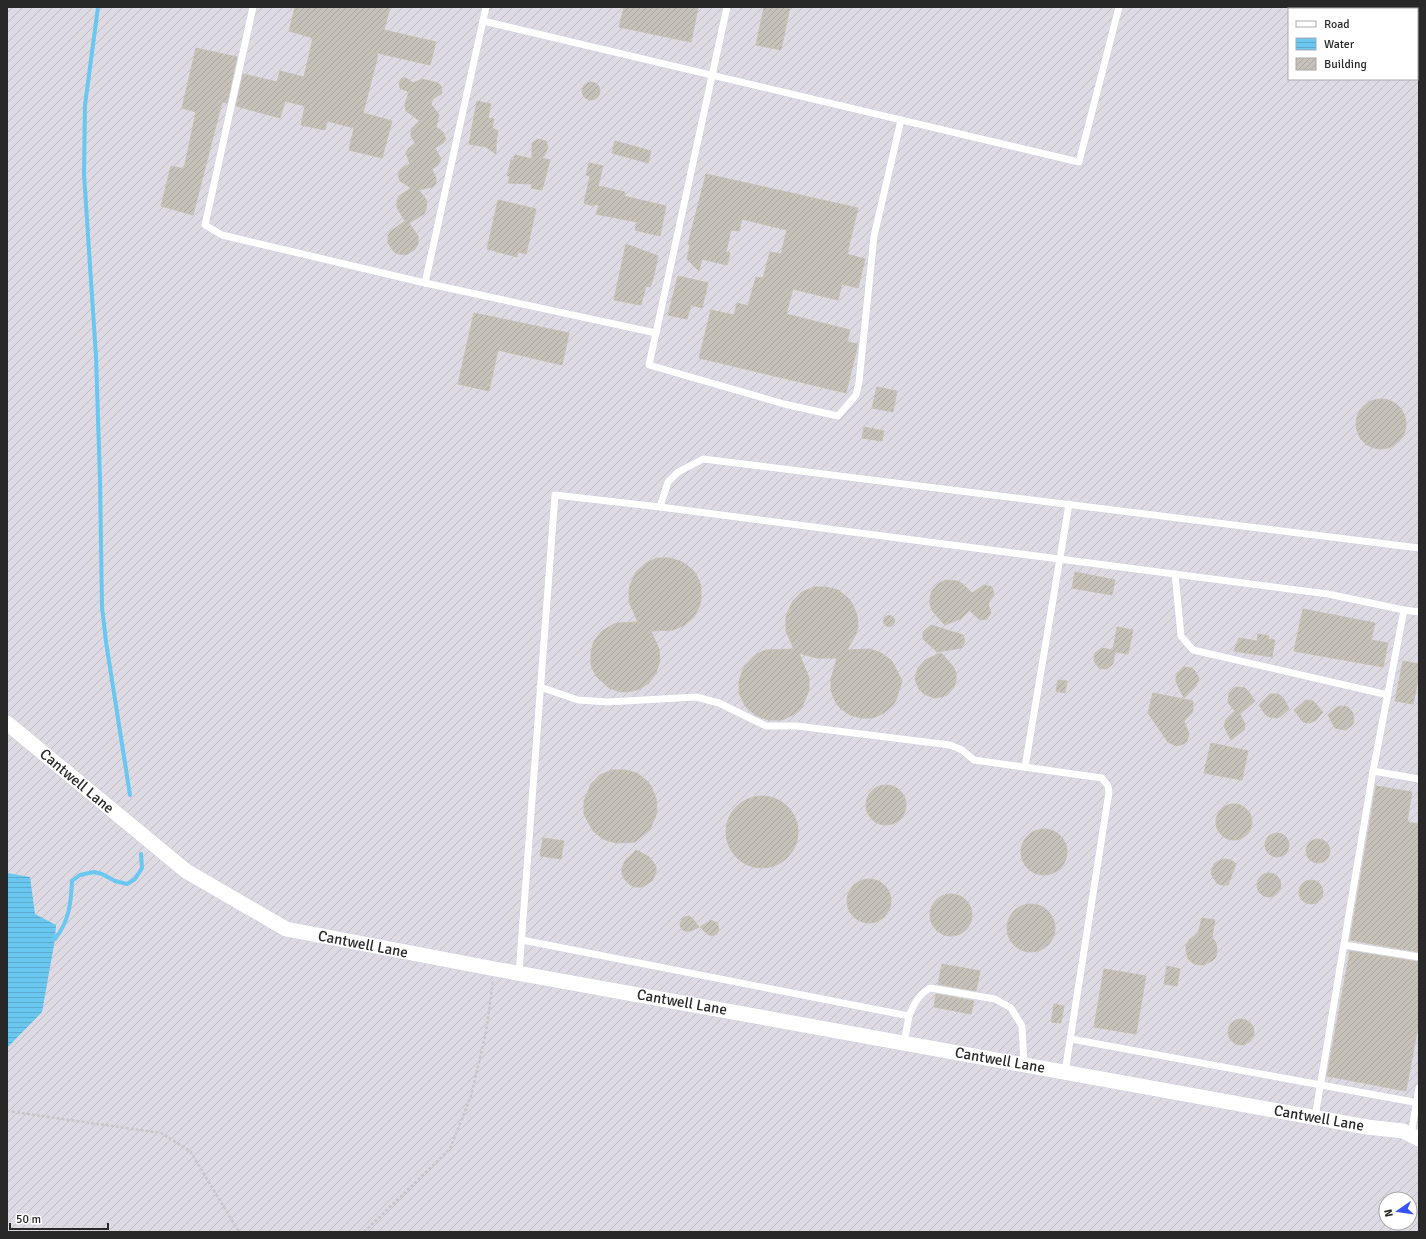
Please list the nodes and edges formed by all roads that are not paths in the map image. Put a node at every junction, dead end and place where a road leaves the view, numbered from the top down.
1 (253, 7) edge
2 (486, 7) edge
3 (727, 7) edge
4 (1119, 7) edge
5 (483, 21) junction
6 (712, 75) junction
7 (901, 120) junction
8 (425, 283) junction
9 (656, 333) junction
10 (1069, 504) junction
11 (660, 507) junction
12 (1419, 548) edge
13 (1060, 558) junction
14 (1176, 574) junction
15 (1404, 610) junction
16 (1419, 612) edge
17 (540, 687) junction
18 (1388, 695) junction
19 (7, 723) edge
20 (1025, 767) junction
21 (1373, 771) junction
22 (1419, 779) edge
23 (522, 940) junction
24 (1344, 945) junction
25 (1419, 957) edge
26 (519, 973) junction
27 (909, 1016) junction
28 (1071, 1039) junction
29 (904, 1043) junction
30 (1024, 1064) junction
31 (1065, 1072) junction
32 (1320, 1085) junction
33 (1419, 1088) edge
34 (1418, 1102) edge
35 (1315, 1117) junction
36 (1415, 1137) edge

1 - 8 lane
2 - 5 lane
3 - 6 lane
4 - 7 lane
5 - 6 lane
5 - 8 lane
6 - 7 lane
6 - 9 lane
7 - 9 lane
8 - 9 lane
10 - 11 lane
10 - 12 lane
10 - 13 lane
11 - 13 lane
11 - 17 lane
13 - 14 lane
13 - 20 lane
14 - 15 lane
14 - 18 lane
15 - 16 lane
15 - 18 lane
17 - 20 lane
17 - 23 lane
18 - 21 lane
19 - 26 street, Cantwell Lane
20 - 28 lane
21 - 22 lane
21 - 24 lane
23 - 26 lane
23 - 27 lane
24 - 25 lane
24 - 32 lane
26 - 29 street, Cantwell Lane
27 - 29 lane
27 - 30 lane
28 - 31 lane
28 - 32 lane
29 - 30 street, Cantwell Lane
30 - 31 street, Cantwell Lane
31 - 35 street, Cantwell Lane
32 - 34 lane
32 - 35 lane
33 - 34 lane
34 - 36 lane
35 - 36 street, Cantwell Lane

